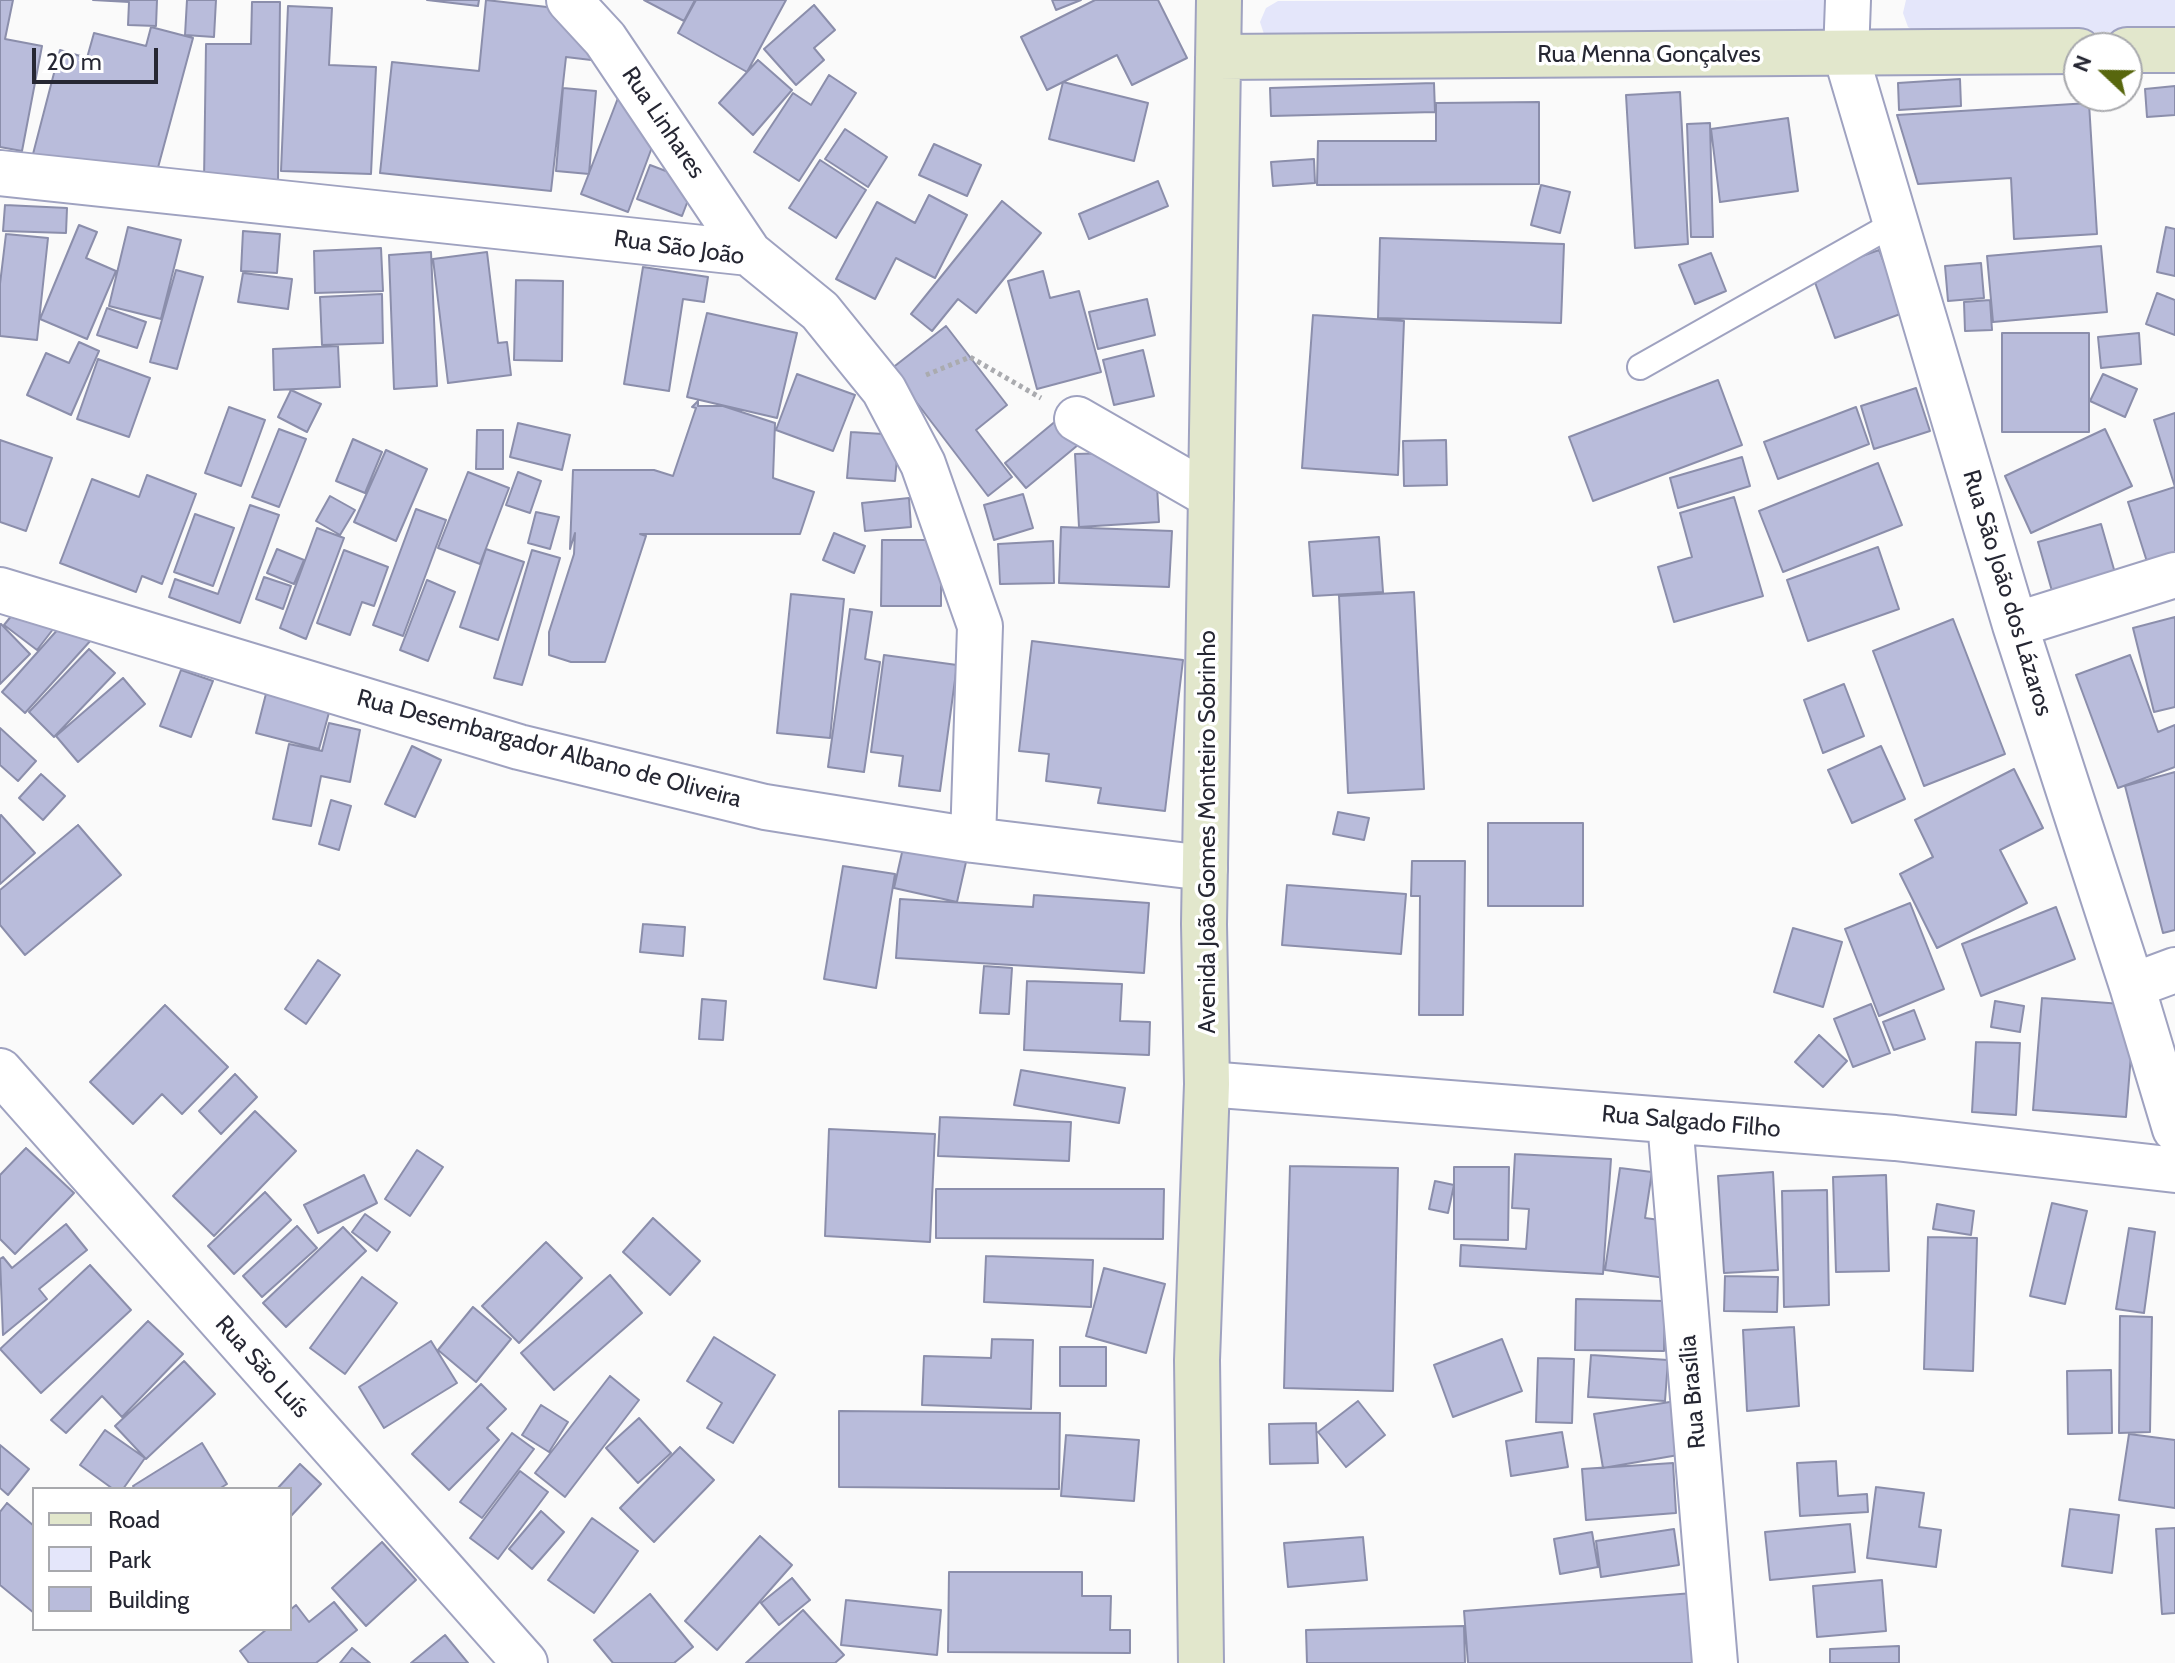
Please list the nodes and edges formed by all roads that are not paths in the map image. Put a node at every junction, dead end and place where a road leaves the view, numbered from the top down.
1 (569, 0) edge
2 (1219, 0) edge
3 (1848, 0) edge
4 (2143, 50) edge
5 (2175, 50) edge
6 (2063, 51) edge
7 (1846, 55) junction
8 (1218, 57) junction
9 (0, 173) edge
10 (1895, 223) junction
11 (749, 253) junction
12 (1640, 367) dead end
13 (1077, 419) road end
14 (1211, 496) junction
15 (2175, 575) edge
16 (0, 590) edge
17 (2015, 625) junction
18 (973, 840) junction
19 (1205, 868) junction
20 (2175, 970) edge
21 (2132, 986) junction
22 (0, 1071) edge
23 (1207, 1084) junction
24 (1670, 1121) junction
25 (2175, 1129) edge
26 (2175, 1170) edge
27 (525, 1663) edge
28 (1201, 1663) edge
29 (1715, 1663) edge

1 - 11 street, Rua Linhares
2 - 8 main road, Avenida João Gomes Monteiro Sobrinho
3 - 7 street, Rua São João dos Lázaros
4 - 5 main road
6 - 7 main road, Rua Menna Gonçalves
7 - 8 main road, Rua Menna Gonçalves
7 - 10 street, Rua São João dos Lázaros
8 - 14 main road, Avenida João Gomes Monteiro Sobrinho
9 - 11 street, Rua São João
10 - 12 lane
10 - 17 street, Rua São João dos Lázaros
11 - 18 street, Rua São João
13 - 14 street
14 - 19 main road, Avenida João Gomes Monteiro Sobrinho
15 - 17 street
16 - 18 street, Rua Desembargador Albano de Oliveira
17 - 21 street, Rua São João dos Lázaros
18 - 19 street, Rua Desembargador Albano de Oliveira
19 - 23 main road, Avenida João Gomes Monteiro Sobrinho
20 - 21 street
21 - 25 street, Rua São João dos Lázaros
22 - 27 street, Rua São Luís
23 - 24 street, Rua Salgado Filho
23 - 28 main road, Avenida João Gomes Monteiro Sobrinho
24 - 26 street, Rua Salgado Filho
24 - 29 street, Rua Brasília

